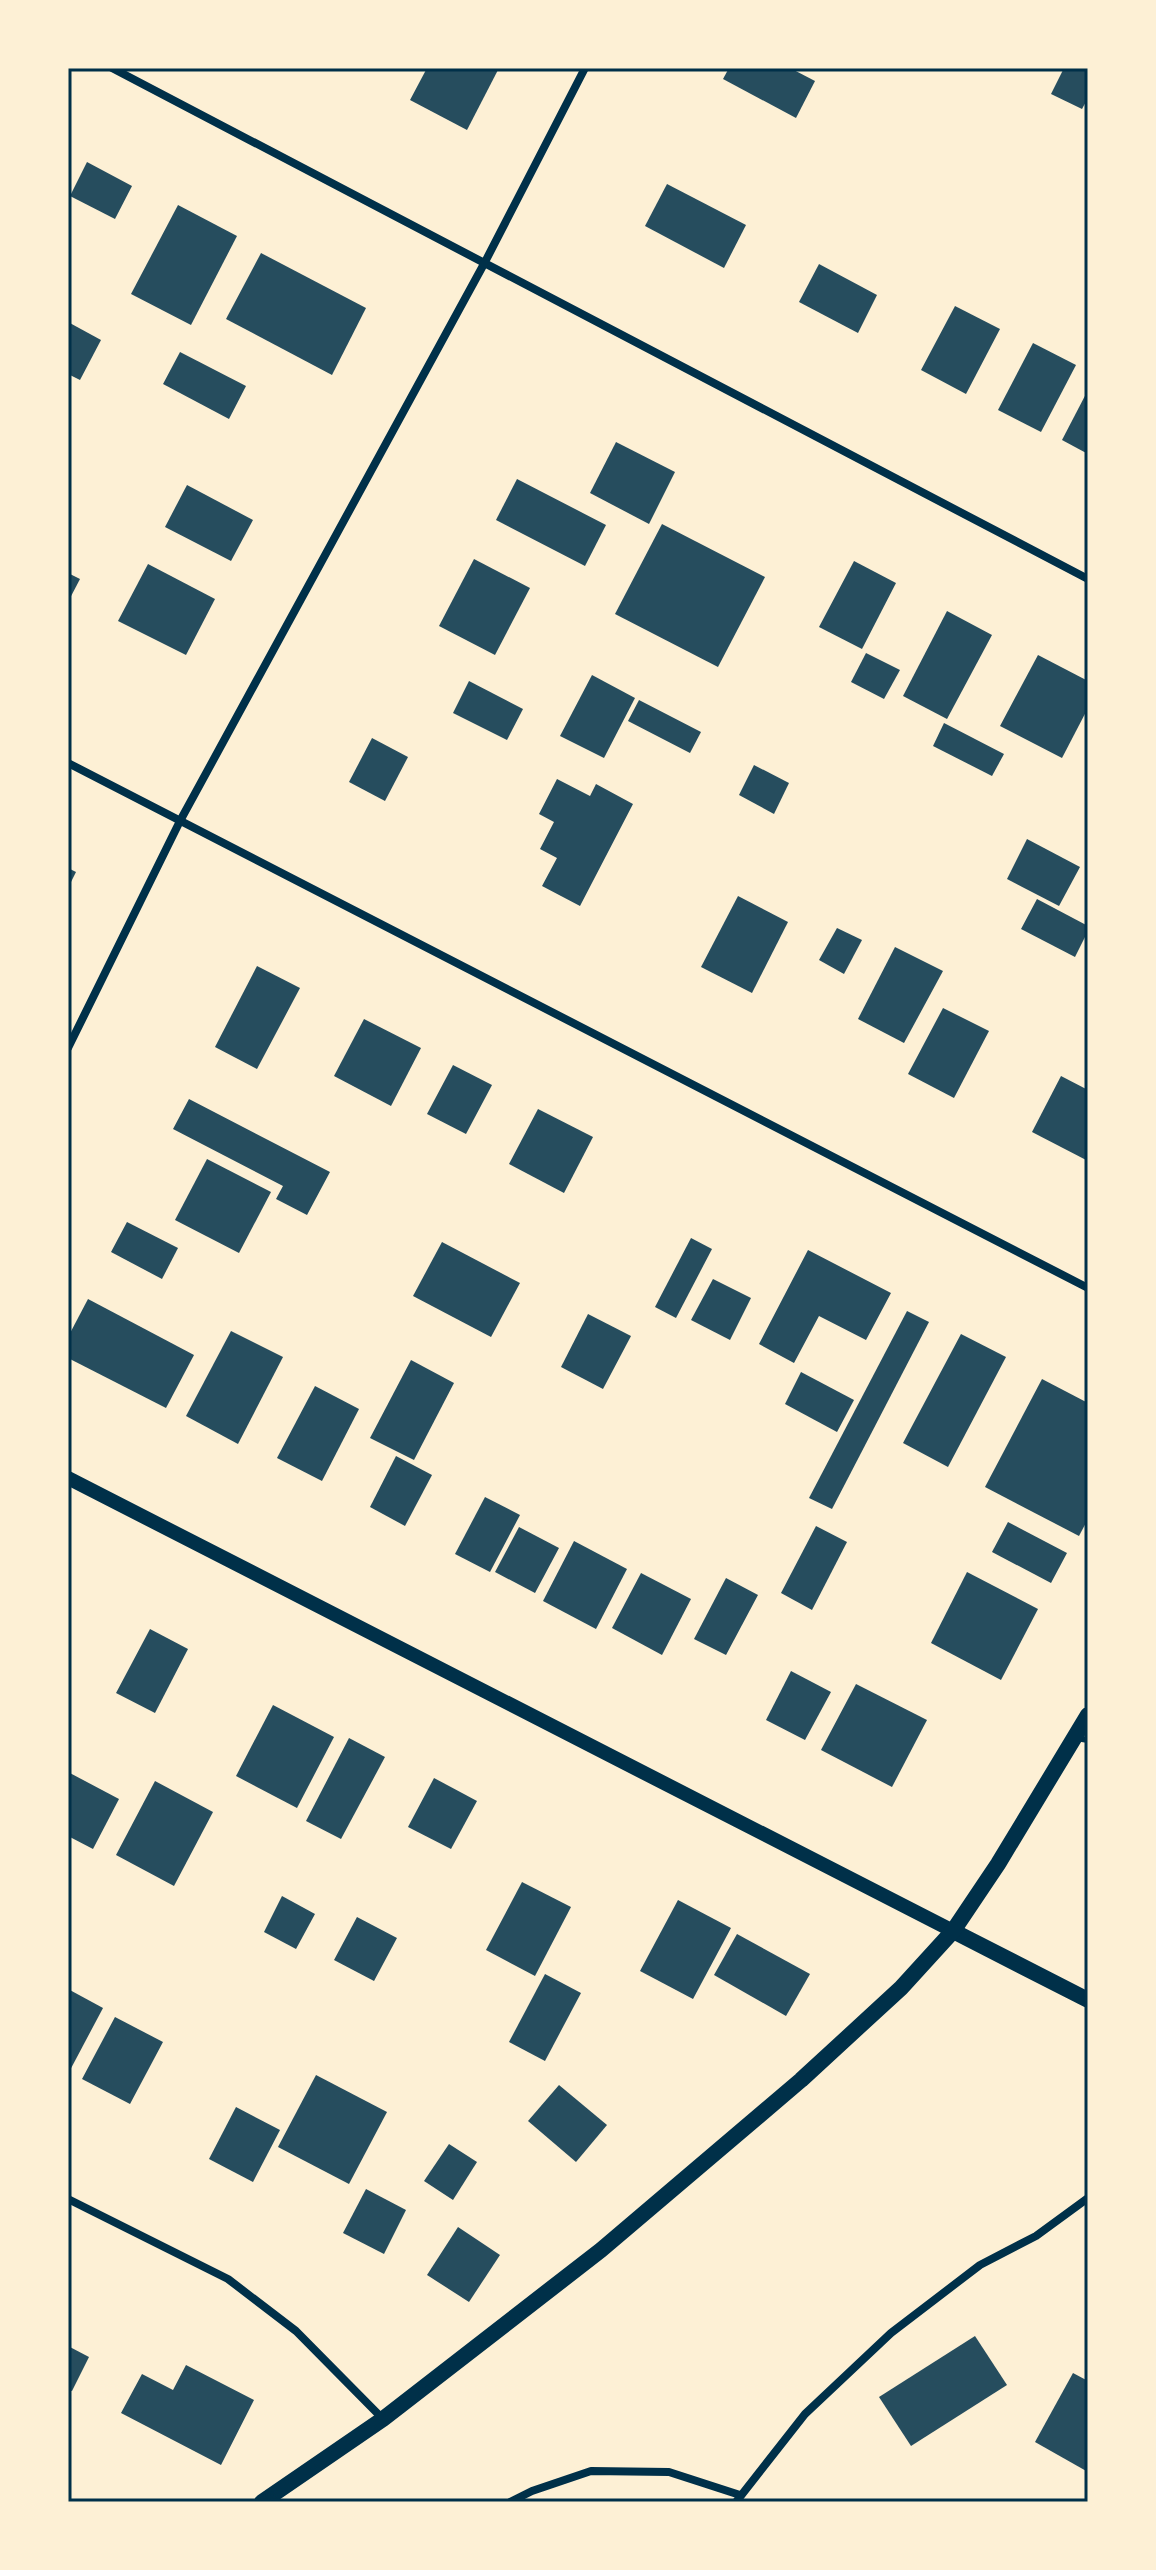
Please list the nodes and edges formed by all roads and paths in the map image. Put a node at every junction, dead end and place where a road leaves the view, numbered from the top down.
1 (112, 68) edge
2 (585, 68) edge
3 (485, 262) junction
4 (1088, 579) edge
5 (68, 763) edge
6 (180, 821) junction
7 (68, 1048) edge
8 (1088, 1288) edge
9 (68, 1478) edge
10 (1088, 1715) edge
11 (1082, 1739) edge
12 (953, 1931) junction
13 (1088, 2000) edge
14 (1088, 2198) edge
15 (68, 2199) edge
16 (383, 2419) junction
17 (738, 2499) edge
18 (262, 2502) edge
19 (510, 2502) edge

1 - 3 street
2 - 3 street
3 - 4 street
3 - 6 street
5 - 6 street
6 - 7 street
6 - 8 street
9 - 12 street
10 - 11 main road
11 - 12 main road
12 - 13 main road
12 - 16 main road
14 - 17 street
15 - 16 street
16 - 18 main road
17 - 19 street

